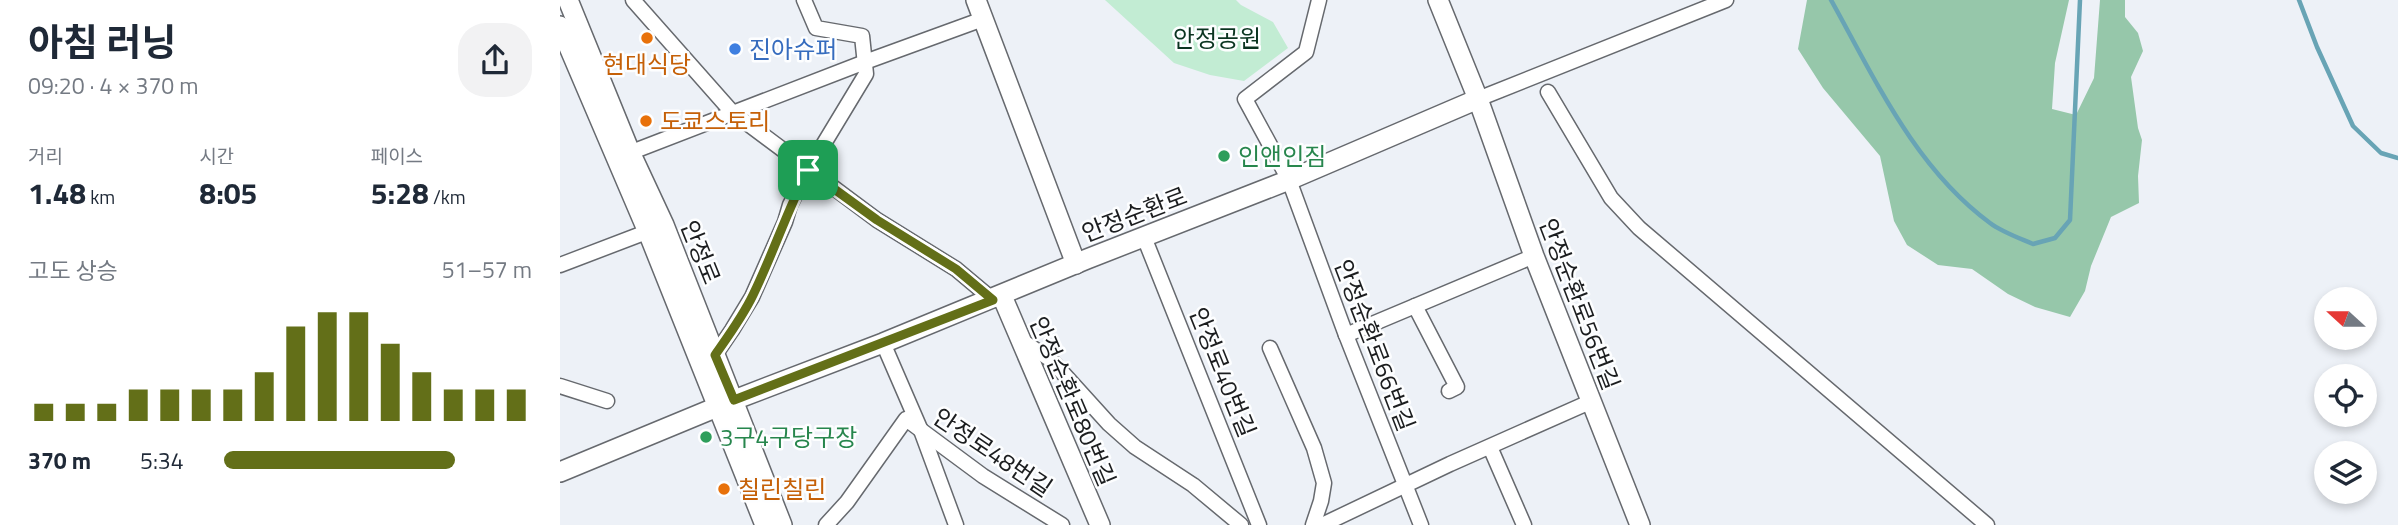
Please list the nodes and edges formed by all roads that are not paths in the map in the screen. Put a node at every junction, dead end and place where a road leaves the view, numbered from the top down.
1 (633, 0) edge
2 (804, 0) edge
3 (976, 0) edge
4 (1319, 0) edge
5 (1438, 0) edge
6 (1726, 0) edge
7 (566, 4) edge
8 (983, 19) junction
9 (560, 26) edge
10 (865, 62) junction
11 (1548, 92) dead end
12 (1478, 99) junction
13 (732, 112) junction
14 (623, 155) junction
15 (808, 170) junction
16 (1289, 180) junction
17 (656, 228) junction
18 (1144, 237) junction
19 (1534, 256) junction
20 (1076, 264) junction
21 (560, 265) edge
22 (997, 298) junction
23 (1415, 306) junction
24 (1346, 335) junction
25 (1020, 340) junction
26 (884, 343) junction
27 (1270, 348) dead end
28 (708, 358) junction
29 (560, 386) edge
30 (1449, 391) dead end
31 (607, 401) dead end
32 (1592, 401) junction
33 (726, 404) junction
34 (922, 433) junction
35 (1490, 447) junction
36 (560, 472) edge
37 (1404, 486) junction
38 (765, 525) edge
39 (782, 525) edge
40 (826, 525) edge
41 (956, 525) edge
42 (1062, 525) edge
43 (1100, 525) edge
44 (1241, 525) edge
45 (1259, 525) edge
46 (1312, 525) edge
47 (1322, 525) edge
48 (1422, 525) edge
49 (1524, 525) edge
50 (1640, 525) edge
51 (1987, 525) edge

1 - 13 street
2 - 10 street
3 - 8 street
4 - 16 street, 안정순환로66번길
5 - 12 street, 안정순환로56번길
6 - 12 street, 안정순환로
7 - 14 street, 안정로
8 - 10 street
8 - 20 street
9 - 14 street, 안정로
10 - 13 street
10 - 15 street
11 - 51 street
12 - 16 street, 안정순환로
12 - 19 street, 안정순환로56번길
13 - 14 street
13 - 15 street
14 - 17 street, 안정로
15 - 22 street
15 - 28 street
16 - 18 street, 안정순환로
16 - 24 street, 안정순환로66번길
17 - 21 street
17 - 28 street, 안정로
18 - 20 street, 안정순환로
18 - 45 street, 안정로40번길
19 - 23 street
19 - 32 street, 안정순환로56번길
20 - 22 street, 안정순환로
22 - 25 street, 안정순환로80번길
22 - 26 street, 안정순환로
23 - 24 street
23 - 30 street
24 - 37 street, 안정순환로66번길
25 - 43 street, 안정순환로80번길
25 - 44 street
26 - 33 street, 안정순환로
26 - 34 street
27 - 46 street
28 - 33 street, 안정로
29 - 31 street
32 - 35 street
32 - 50 street, 안정순환로56번길
33 - 36 street, 안정순환로
33 - 38 street, 안정로
33 - 39 street, 안정로
34 - 40 street, 안정로48번길
34 - 41 street
34 - 42 street, 안정로48번길
35 - 37 street
35 - 49 street
37 - 47 street
37 - 48 street, 안정순환로66번길

